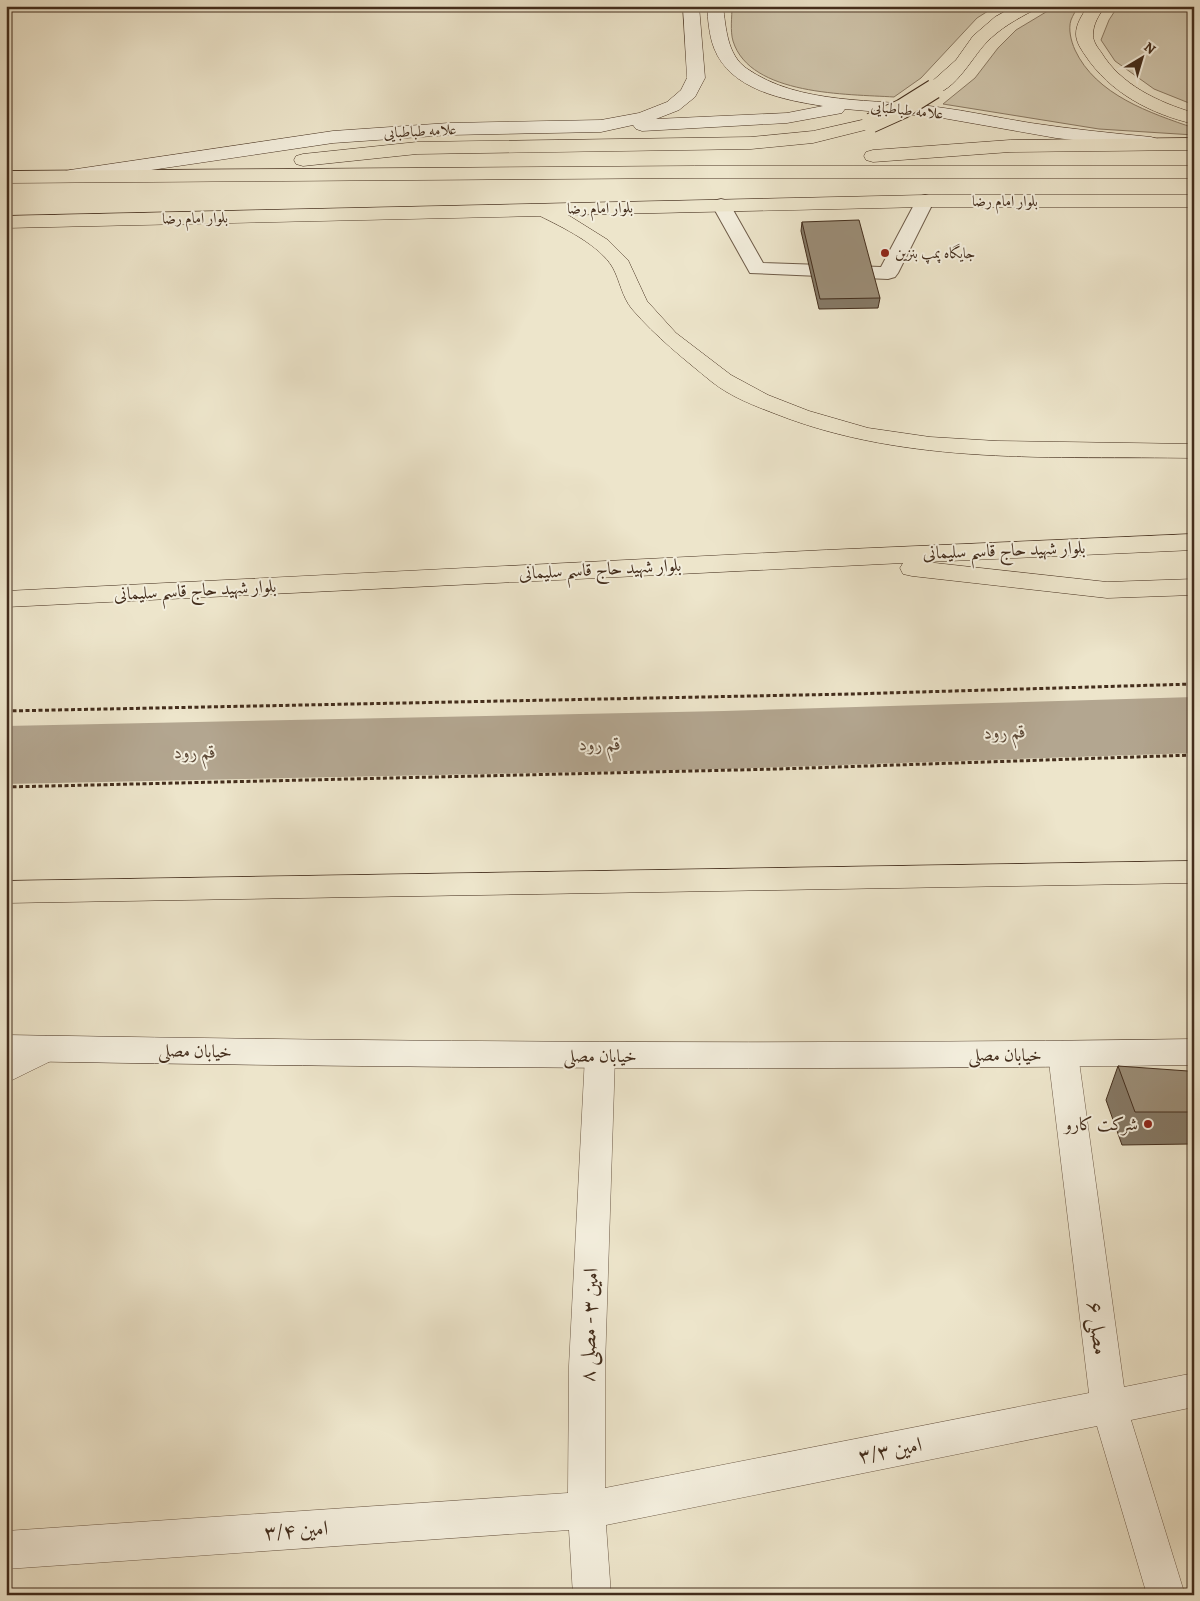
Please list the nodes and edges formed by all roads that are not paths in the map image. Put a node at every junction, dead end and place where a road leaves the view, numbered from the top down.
1 (691, 6) edge
2 (716, 6) edge
3 (1028, 6) edge
4 (1097, 6) edge
5 (862, 104) junction
6 (1194, 119) edge
7 (601, 126) junction
8 (1151, 143) junction
9 (1194, 144) edge
10 (695, 172) junction
11 (1194, 172) edge
12 (6, 177) edge
13 (138, 177) junction
14 (58, 178) junction
15 (925, 201) junction
16 (1194, 201) edge
17 (721, 205) junction
18 (543, 209) junction
19 (6, 222) edge
20 (1194, 451) edge
21 (1194, 542) edge
22 (826, 558) junction
23 (1194, 588) edge
24 (6, 599) edge
25 (1194, 872) edge
26 (6, 892) edge
27 (6, 1048) edge
28 (46, 1049) junction
29 (1194, 1052) edge
30 (1063, 1054) junction
31 (600, 1056) junction
32 (6, 1070) edge
33 (1194, 1390) edge
34 (1109, 1407) junction
35 (586, 1510) junction
36 (6, 1550) edge
37 (592, 1595) edge
38 (1166, 1595) edge

1 - 7 street, علامه طباطبایی
2 - 5 street, علامه طباطبایی
3 - 13 main road, bridge
4 - 6 main road
5 - 7 street
5 - 8 street, علامه طباطبایی
7 - 14 street, علامه طباطبایی
8 - 9 main road
8 - 10 main road
10 - 11 main road, بلوار امام رضا
10 - 13 main road, بلوار امام رضا
12 - 14 main road, بلوار امام رضا
13 - 14 main road, بلوار امام رضا
15 - 16 main road, بلوار امام رضا
15 - 17 main road, بلوار امام رضا
15 - 17 lane
17 - 18 main road, بلوار امام رضا
18 - 19 main road, بلوار امام رضا
18 - 20 main road
21 - 22 main road, بلوار شهید حاج قاسم سلیمانی
22 - 23 main road
22 - 24 main road, بلوار شهید حاج قاسم سلیمانی
25 - 26 main road
27 - 28 street, خیابان مصلی
28 - 31 street, خیابان مصلی
28 - 32 street
29 - 30 street, خیابان مصلی
30 - 31 street, خیابان مصلی
30 - 34 street, مصلی ۶
31 - 35 street, امین ۳ - مصلی ۸
33 - 34 street, امین ۳/۳
34 - 35 street, امین ۳/۳
34 - 38 street, مصلی ۶
35 - 36 street, امین ۳/۴
35 - 37 street, امین ۳ - مصلی ۸

